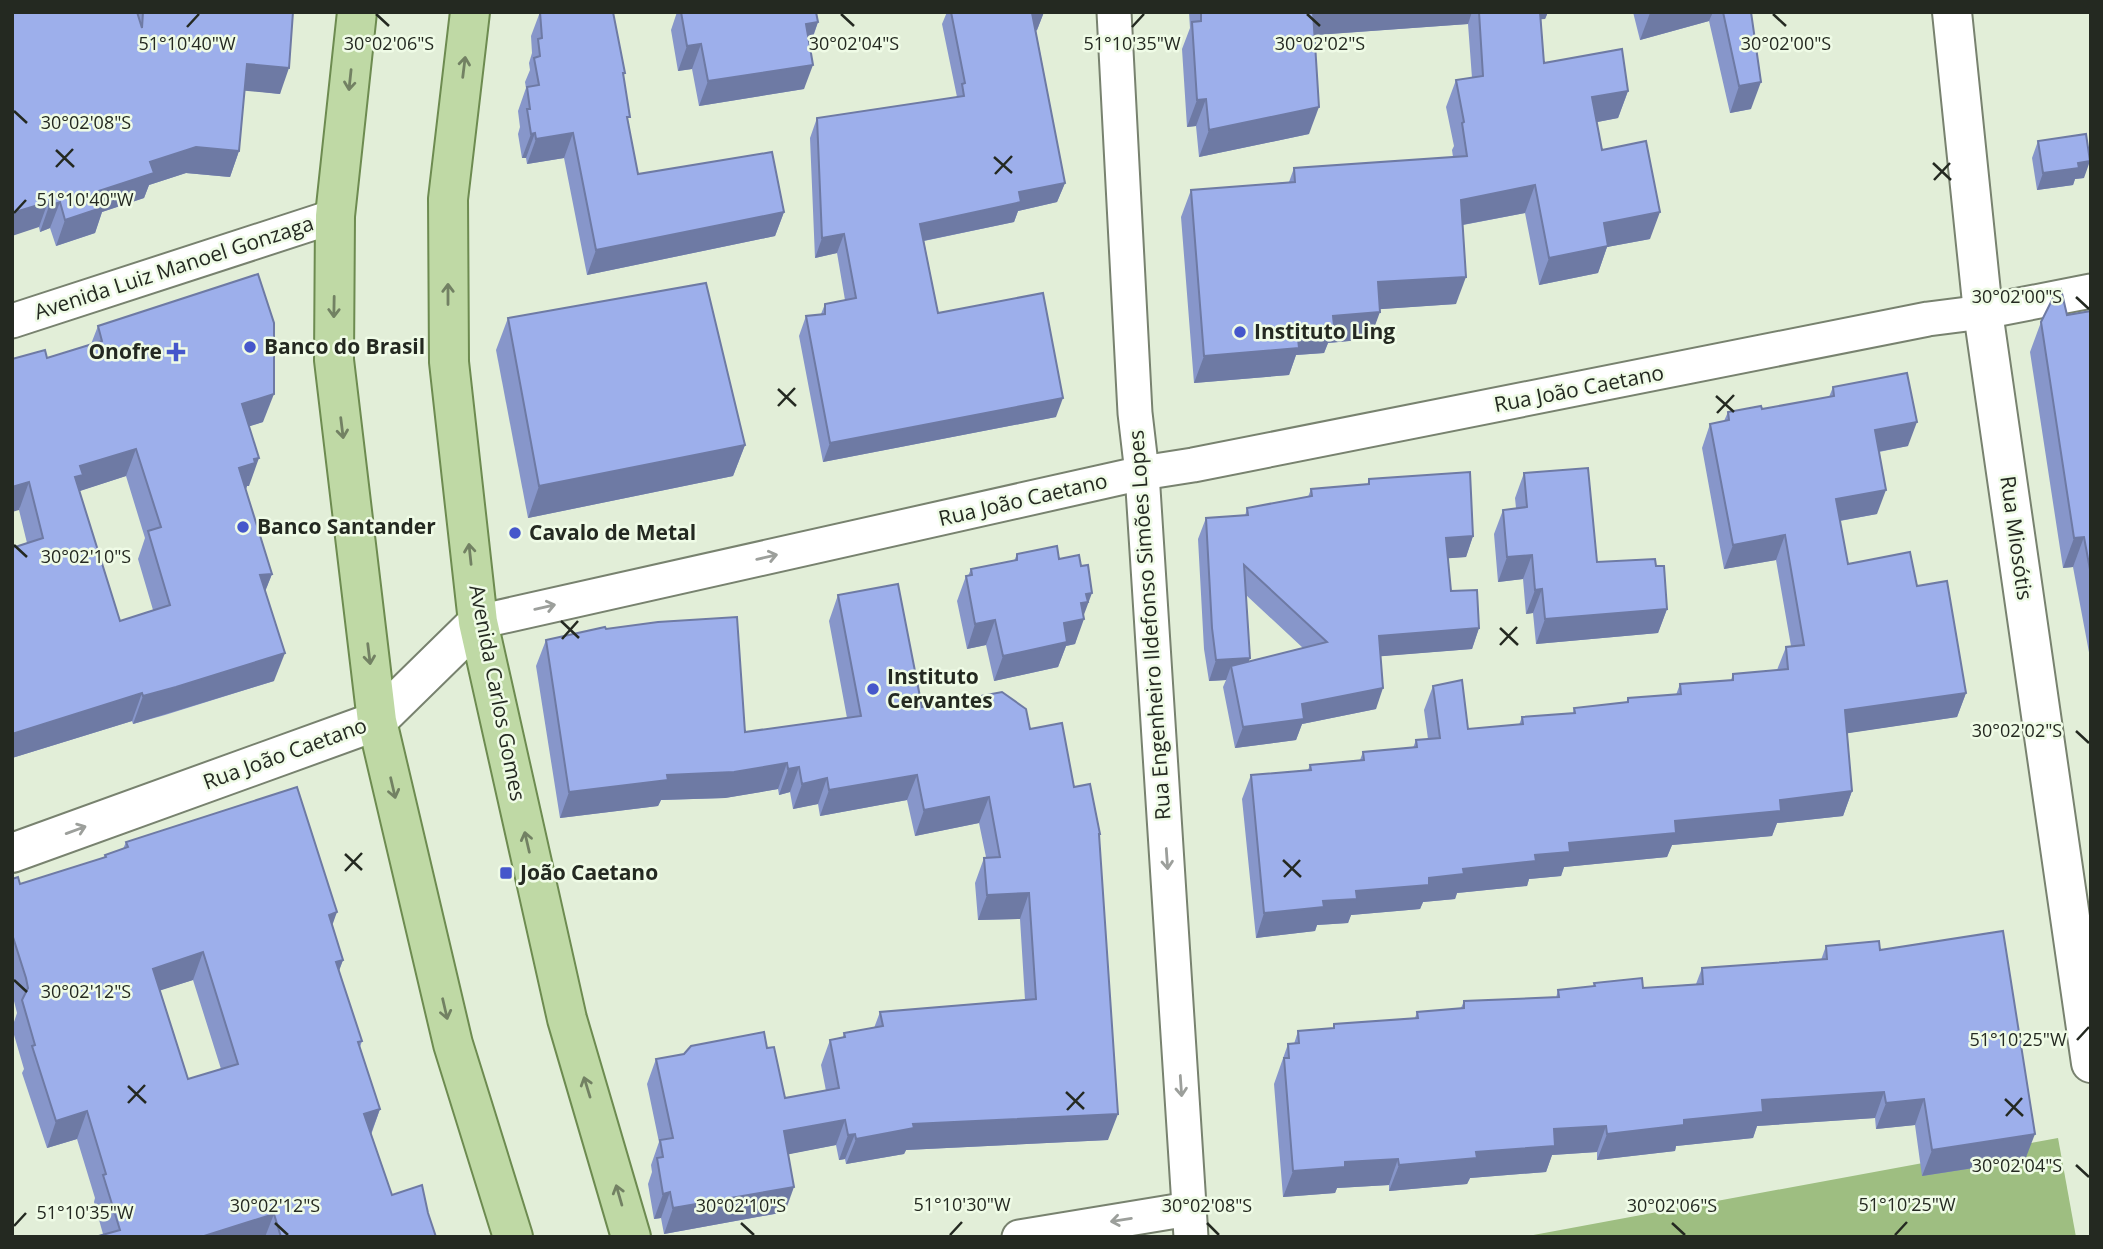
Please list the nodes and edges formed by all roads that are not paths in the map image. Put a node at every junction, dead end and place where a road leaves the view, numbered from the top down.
1 (358, 12) edge
2 (470, 12) edge
3 (1114, 12) edge
4 (1952, 12) edge
5 (335, 216) junction
6 (2091, 290) edge
7 (1983, 312) junction
8 (12, 321) edge
9 (1142, 473) junction
10 (478, 622) junction
11 (377, 721) junction
12 (12, 853) edge
13 (2091, 1063) edge
14 (1190, 1223) edge
15 (513, 1237) edge
16 (631, 1237) edge
17 (1019, 1237) edge

1 -> 5 main road
10 -> 2 main road, Avenida Carlos Gomes
3 - 9 street, Rua Engenheiro Ildefonso Simões Lopes
4 - 7 street, Rua Miosótis
5 - 8 street, Avenida Luiz Manoel Gonzaga
5 -> 11 main road
6 - 7 street, Rua João Caetano
7 - 9 street, Rua João Caetano
7 - 13 street, Rua Miosótis
10 -> 9 street, Rua João Caetano
9 -> 14 street, Rua Engenheiro Ildefonso Simões Lopes
10 - 11 street, Rua João Caetano
16 -> 10 main road, Avenida Carlos Gomes
12 -> 11 street, Rua João Caetano
11 -> 15 main road
14 -> 17 street

